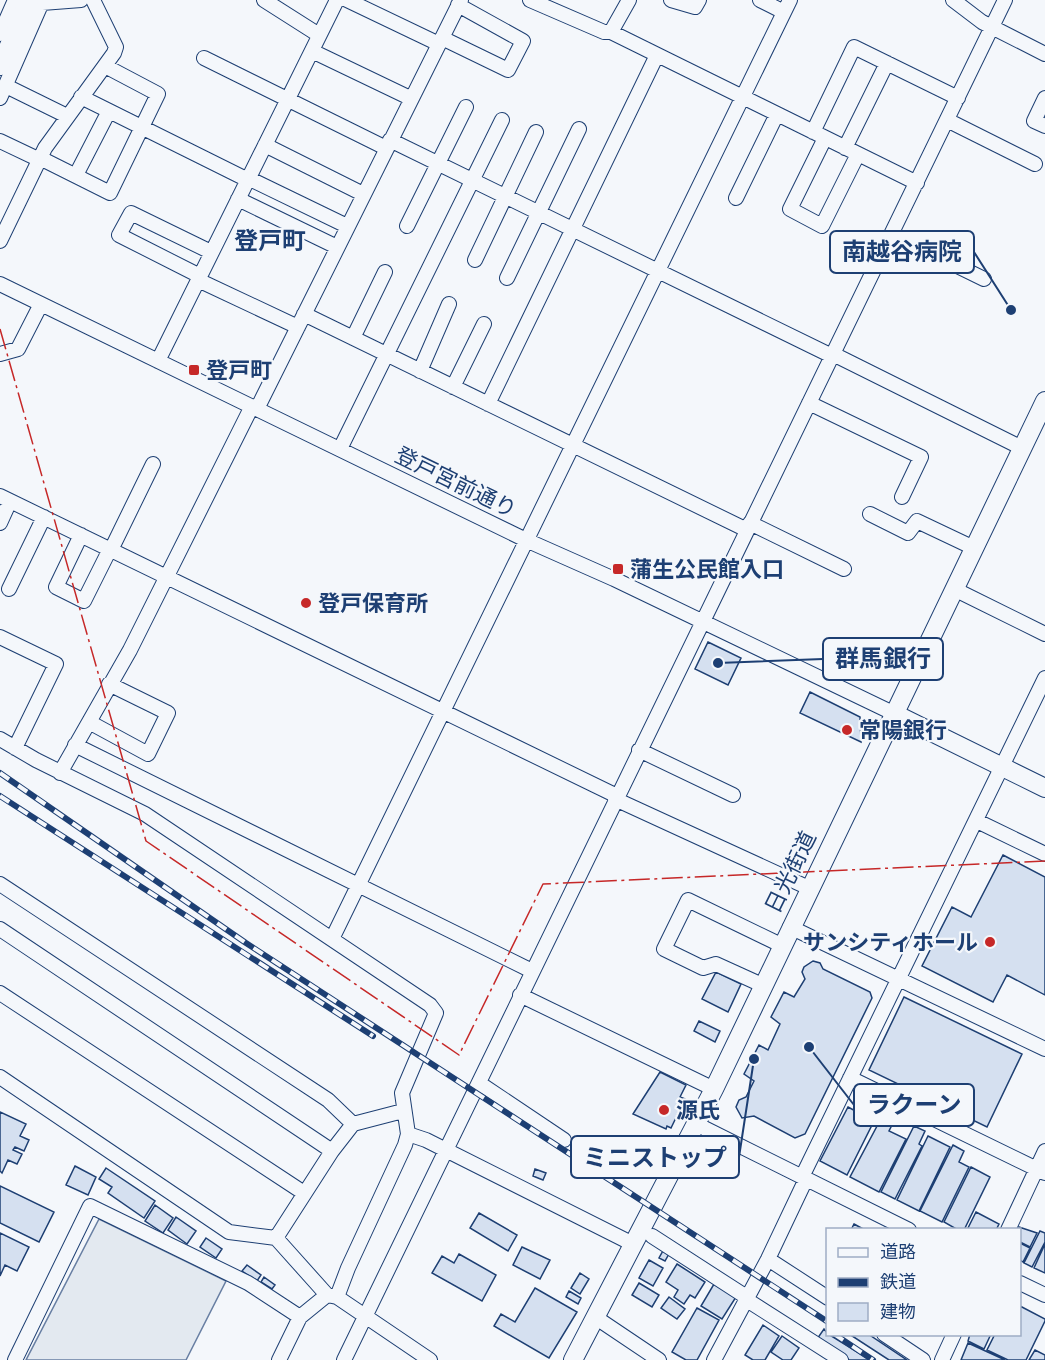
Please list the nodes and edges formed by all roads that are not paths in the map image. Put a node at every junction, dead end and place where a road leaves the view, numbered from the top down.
1 (15, 0) edge
2 (81, 0) edge
3 (93, 0) edge
4 (264, 0) edge
5 (337, 0) edge
6 (348, 0) edge
7 (530, 0) edge
8 (629, 0) edge
9 (671, 0) edge
10 (699, 0) edge
11 (760, 0) edge
12 (953, 0) edge
13 (1005, 0) edge
14 (38, 1) edge
15 (459, 2) edge
16 (787, 6) edge
17 (992, 27) junction
18 (611, 32) junction
19 (0, 34) edge
20 (319, 35) junction
21 (440, 41) junction
22 (312, 51) junction
23 (1045, 54) edge
24 (657, 55) junction
25 (204, 58) dead end
26 (887, 63) junction
27 (0, 66) edge
28 (105, 66) junction
29 (3, 92) edge
30 (81, 97) junction
31 (742, 97) junction
32 (410, 98) junction
33 (958, 98) junction
34 (1045, 98) edge
35 (288, 99) junction
36 (466, 107) dead end
37 (109, 111) junction
38 (777, 114) junction
39 (68, 116) junction
40 (502, 120) dead end
41 (947, 120) junction
42 (1045, 126) edge
43 (142, 127) junction
44 (579, 129) dead end
45 (536, 132) dead end
46 (819, 135) junction
47 (0, 141) edge
48 (388, 144) junction
49 (265, 145) junction
50 (845, 148) junction
51 (858, 154) junction
52 (40, 159) junction
53 (438, 163) junction
54 (1035, 164) dead end
55 (76, 175) junction
56 (248, 179) junction
57 (472, 179) junction
58 (916, 183) junction
59 (363, 194) junction
60 (505, 196) junction
61 (736, 198) dead end
62 (238, 199) junction
63 (539, 212) junction
64 (407, 225) dead end
65 (347, 226) junction
66 (572, 228) junction
67 (892, 234) junction
68 (0, 241) edge
69 (337, 248) junction
70 (212, 252) junction
71 (475, 260) dead end
72 (658, 271) junction
73 (385, 272) dead end
74 (199, 278) junction
75 (507, 278) dead end
76 (984, 279) dead end
77 (0, 284) edge
78 (40, 304) junction
79 (449, 304) dead end
80 (301, 321) junction
81 (484, 324) dead end
82 (353, 338) junction
83 (0, 354) edge
84 (386, 354) junction
85 (832, 355) junction
86 (158, 361) junction
87 (420, 371) junction
88 (453, 387) junction
89 (1045, 401) edge
90 (809, 403) junction
91 (488, 404) junction
92 (254, 408) junction
93 (573, 445) junction
94 (1022, 448) junction
95 (340, 449) junction
96 (153, 464) dead end
97 (902, 497) dead end
98 (5, 498) edge
99 (870, 514) dead end
100 (44, 517) junction
101 (0, 523) edge
102 (748, 526) junction
103 (81, 535) junction
104 (526, 540) junction
105 (974, 548) junction
106 (110, 549) junction
107 (844, 569) dead end
108 (168, 577) junction
109 (9, 589) dead end
110 (954, 590) junction
111 (703, 621) junction
112 (1045, 634) edge
113 (0, 637) edge
114 (1045, 678) edge
115 (110, 684) junction
116 (443, 711) junction
117 (895, 714) junction
118 (88, 722) junction
119 (0, 739) edge
120 (75, 746) junction
121 (15, 748) junction
122 (639, 750) junction
123 (1002, 767) junction
124 (60, 773) junction
125 (1045, 788) edge
126 (732, 795) dead end
127 (616, 798) junction
128 (977, 821) junction
129 (1045, 854) edge
130 (0, 884) edge
131 (358, 885) junction
132 (809, 888) junction
133 (790, 927) junction
134 (0, 929) edge
135 (332, 939) junction
136 (782, 945) junction
137 (531, 971) junction
138 (899, 980) junction
139 (762, 985) junction
140 (0, 993) edge
141 (520, 995) junction
142 (1045, 1049) edge
143 (0, 1077) edge
144 (850, 1078) junction
145 (479, 1083) junction
146 (714, 1089) junction
147 (403, 1111) junction
148 (353, 1124) junction
149 (696, 1124) junction
150 (408, 1134) junction
151 (564, 1140) dead end
152 (1045, 1150) edge
153 (332, 1151) junction
154 (447, 1151) junction
155 (1041, 1171) edge
156 (804, 1178) junction
157 (304, 1193) junction
158 (905, 1228) edge
159 (1009, 1228) edge
160 (652, 1236) dead end
161 (276, 1238) junction
162 (633, 1244) junction
163 (768, 1259) junction
164 (1021, 1283) edge
165 (1045, 1295) edge
166 (332, 1296) junction
167 (826, 1297) edge
168 (747, 1299) junction
169 (300, 1317) junction
170 (365, 1317) junction
171 (595, 1317) junction
172 (886, 1336) edge
173 (954, 1336) edge
174 (15, 1360) edge
175 (279, 1360) edge
176 (344, 1360) edge
177 (430, 1360) edge
178 (573, 1360) edge
179 (658, 1360) edge
180 (714, 1360) edge
181 (841, 1360) edge
182 (923, 1360) edge
183 (942, 1360) edge

1 - 19 street
2 - 14 street
3 - 28 street
4 - 20 street
5 - 20 street
6 - 21 street
7 - 18 street
8 - 18 street
9 - 10 street
11 - 16 street
12 - 17 street
13 - 17 street
14 - 27 main road
14 - 29 street
15 - 21 street
15 - 21 street
16 - 31 street
17 - 23 street
17 - 33 street
18 - 24 street
20 - 22 street
21 - 32 street
22 - 32 street
22 - 35 street
24 - 31 street
24 - 66 street
25 - 35 street
26 - 33 street
26 - 46 street
26 - 50 street
28 - 30 street
28 - 43 street
29 - 39 street
30 - 37 street
30 - 39 street
31 - 38 street
31 - 72 street
32 - 48 street
33 - 41 street
34 - 42 street
35 - 48 street
35 - 49 street
36 - 53 street
37 - 43 street
37 - 55 street
38 - 46 street
38 - 61 street
39 - 52 street
40 - 57 street
41 - 54 street
41 - 58 street
43 - 55 street
43 - 56 street
44 - 63 street
45 - 60 street
46 - 50 street
46 - 51 street
47 - 52 street
48 - 53 street
48 - 59 street
49 - 56 street
49 - 59 street
50 - 51 street
51 - 58 street
52 - 55 street
52 - 68 street
53 - 57 street
53 - 64 street
56 - 62 street
56 - 65 street
57 - 60 street
57 - 84 street
58 - 67 street
59 - 65 street
60 - 63 street
60 - 71 street
62 - 69 street
62 - 70 street
63 - 66 street
63 - 75 street
65 - 69 street
66 - 72 street
66 - 91 street
67 - 76 street
67 - 85 street
69 - 80 street
70 - 74 street
70 - 74 street
72 - 85 street
72 - 93 street
73 - 82 street
74 - 80 street
74 - 86 street
77 - 78 street, 登戸宮前通り
78 - 83 street
78 - 86 street, 登戸宮前通り
79 - 87 street
80 - 82 street
80 - 92 street
81 - 88 street
82 - 84 street
84 - 87 street
84 - 95 street
85 - 90 street
85 - 94 street
86 - 92 street, 登戸宮前通り
87 - 88 street
88 - 91 street
89 - 94 main road, 日光街道
90 - 97 street
90 - 102 street
91 - 93 street
92 - 95 street, 登戸宮前通り
92 - 108 street
93 - 102 street
93 - 104 street
94 - 105 main road, 日光街道
95 - 104 street, 登戸宮前通り
96 - 106 street
98 - 100 street
98 - 101 street
99 - 105 street
100 - 103 street
100 - 109 street
102 - 107 street
102 - 111 street
103 - 106 street
103 - 106 street
104 - 111 street, 登戸宮前通り
104 - 116 street
105 - 110 main road, 日光街道
106 - 108 street
108 - 115 street
108 - 116 street
110 - 112 street
110 - 117 main road, 日光街道
111 - 117 street, 登戸宮前通り
111 - 122 street
113 - 121 street
114 - 123 street
115 - 118 street
115 - 118 street
116 - 127 street
116 - 131 street
117 - 123 main road
117 - 132 main road, 日光街道
118 - 120 street
119 - 121 street
120 - 124 street
120 - 131 street
121 - 124 street
122 - 126 street
122 - 127 street
123 - 125 main road
123 - 128 street
124 - 135 street
127 - 132 street
127 - 137 street
128 - 129 street
128 - 138 street
130 - 148 street
131 - 135 street
131 - 137 street
132 - 133 main road, 日光街道
133 - 136 main road, 日光街道
133 - 138 street
134 - 153 street
135 - 147 street
136 - 139 main road, 日光街道
136 - 139 street
137 - 141 street
138 - 142 street
138 - 144 street
139 - 146 main road, 日光街道
140 - 157 street
141 - 145 street
141 - 146 street
143 - 161 street
144 - 155 street
144 - 156 street
145 - 151 street
145 - 154 street
146 - 149 main road, 日光街道
147 - 148 street
147 - 150 street
148 - 153 street
149 - 156 street
149 - 162 main road, 日光街道
150 - 154 street
150 - 166 street
152 - 155 street
153 - 157 street
154 - 162 street
154 - 170 street
155 - 159 street
156 - 158 street
156 - 163 street
157 - 161 street
160 - 168 street
161 - 166 street
162 - 171 main road, 日光街道
163 - 167 street
163 - 168 street
164 - 165 street
166 - 169 street
166 - 170 street
168 - 180 street
168 - 181 street
169 - 174 street
169 - 175 street
170 - 176 street
170 - 177 street
171 - 178 main road, 日光街道
171 - 179 street
172 - 182 street
173 - 183 street

